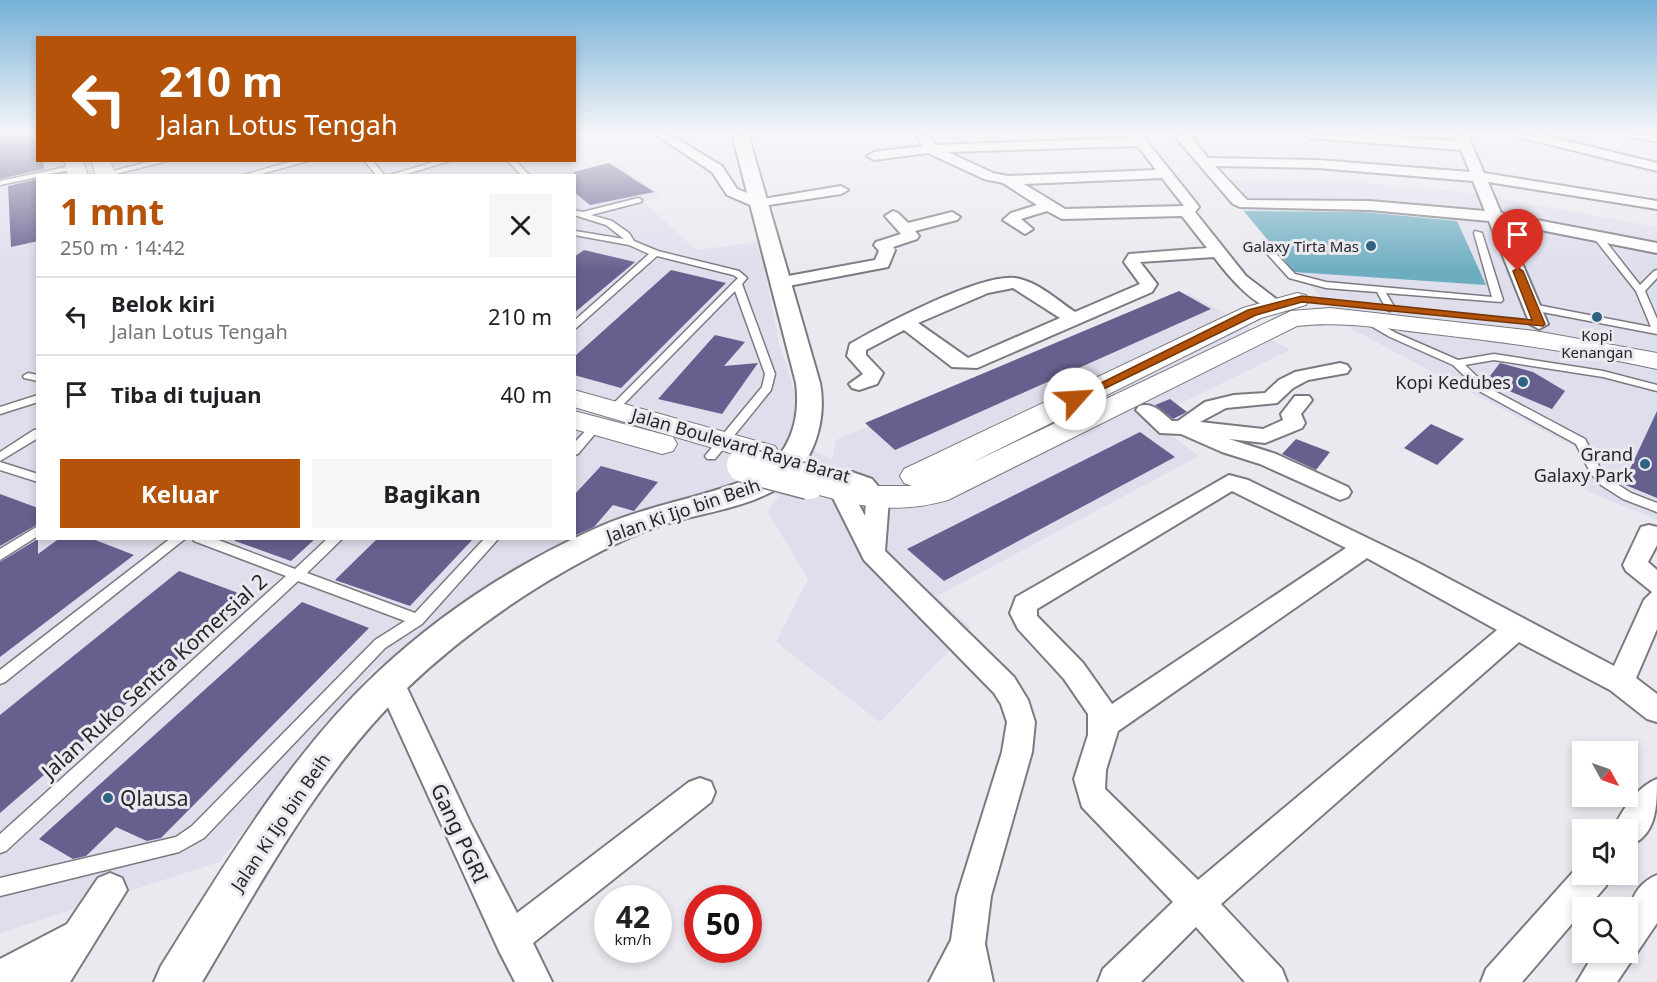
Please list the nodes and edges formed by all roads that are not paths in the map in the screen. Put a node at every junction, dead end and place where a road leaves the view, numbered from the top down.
1 (16, 180) edge
2 (724, 180) edge
3 (753, 180) edge
4 (1008, 180) joint
5 (1013, 180) edge
6 (1172, 180) edge
7 (1220, 180) edge
8 (1481, 180) edge
9 (1509, 180) edge
10 (0, 183) edge
11 (841, 190) dead end
12 (638, 200) dead end
13 (760, 203) junction
14 (1657, 205) edge
15 (1048, 206) junction
16 (1186, 211) junction
17 (577, 214) edge
18 (893, 216) dead end
19 (951, 217) dead end
20 (1496, 217) junction
21 (593, 219) junction
22 (906, 228) junction
23 (1025, 229) dead end
24 (576, 232) edge
25 (576, 233) edge
26 (1478, 233) dead end
27 (1597, 236) junction
28 (631, 243) junction
29 (1265, 247) dead end
30 (1657, 248) edge
31 (1218, 252) junction
32 (655, 253) junction
33 (1657, 273) edge
34 (783, 282) junction
35 (738, 285) junction
36 (1640, 291) junction
37 (1379, 306) junction
38 (1263, 309) junction
39 (1536, 315) junction
40 (1073, 319) junction
41 (904, 321) junction
42 (576, 325) edge
43 (1657, 330) edge
44 (1657, 347) edge
45 (1657, 361) edge
46 (1458, 363) junction
47 (1340, 369) dead end
48 (859, 384) dead end
49 (1657, 388) edge
50 (36, 399) edge
51 (576, 400) edge
52 (1302, 400) dead end
53 (1144, 402) junction
54 (1086, 406) junction
55 (0, 411) edge
56 (595, 418) edge
57 (1184, 427) junction
58 (36, 434) edge
59 (1265, 436) junction
60 (576, 448) edge
61 (717, 449) junction
62 (0, 457) edge
63 (1268, 459) junction
64 (0, 466) edge
65 (36, 477) edge
66 (832, 481) junction
67 (1340, 492) dead end
68 (878, 500) junction
69 (1657, 508) edge
70 (36, 531) edge
71 (1657, 536) edge
72 (177, 540) edge
73 (204, 540) edge
74 (336, 540) edge
75 (491, 540) edge
76 (1365, 547) junction
77 (873, 554) junction
78 (0, 555) edge
79 (297, 574) junction
80 (1657, 584) edge
81 (1657, 600) edge
82 (417, 620) junction
83 (1517, 629) junction
84 (0, 678) edge
85 (390, 681) junction
86 (1620, 682) junction
87 (1657, 711) edge
88 (1104, 725) junction
89 (700, 792) dead end
90 (1657, 793) edge
91 (1637, 819) edge
92 (0, 845) edge
93 (1583, 885) edge
94 (0, 887) edge
95 (110, 890) dead end
96 (1657, 892) edge
97 (1197, 903) junction
98 (1638, 922) edge
99 (81, 935) junction
100 (511, 939) junction
101 (968, 944) junction
102 (1609, 963) edge
103 (0, 978) edge
104 (49, 982) edge
105 (177, 982) edge
106 (534, 982) edge
107 (947, 982) edge
108 (975, 982) edge
109 (1116, 982) edge
110 (1269, 982) edge
111 (1499, 982) edge
112 (1595, 982) edge

1 - 10 lane
2 - 13 street
3 - 13 street, Jalan Ki Ijo bin Beih
4 - 5 street
4 - 15 street
6 - 16 street
7 - 20 street
8 - 20 street
9 - 14 street
11 - 13 street
12 - 17 lane
13 - 34 street, Jalan Ki Ijo bin Beih
15 - 16 street
15 - 23 street
16 - 31 street
17 - 21 lane
18 - 22 street
19 - 22 street
20 - 27 street
20 - 39 street
21 - 24 lane
21 - 28 lane
22 - 34 street
25 - 28 lane
26 - 37 lane
27 - 30 street
27 - 36 lane
28 - 32 lane
29 - 37 lane
31 - 38 street
31 - 40 street
32 - 35 lane
32 - 42 lane
33 - 36 lane
34 - 85 street, Jalan Ki Ijo bin Beih
35 - 56 lane
35 - 61 lane
36 - 43 lane
37 - 38 main road, Jalan Boulevard Raya Barat
37 - 39 main road, Jalan Boulevard Raya Barat
37 - 45 main road, Jalan Boulevard Raya Barat
37 - 46 lane
37 - 53 main road, Jalan Boulevard Raya Barat
38 - 54 main road, Jalan Boulevard Raya Barat
39 - 43 lane
39 - 44 main road, Jalan Boulevard Raya Barat
40 - 41 street
40 - 41 street
41 - 48 street
46 - 49 lane
46 - 69 lane
47 - 57 street
50 - 55 lane
51 - 56 main road, Jalan Boulevard Raya Barat
52 - 59 street
53 - 54 main road, Jalan Boulevard Raya Barat
53 - 57 street
54 - 66 main road, Jalan Boulevard Raya Barat
54 - 68 main road, Jalan Boulevard Raya Barat
56 - 60 lane
56 - 61 main road, Jalan Boulevard Raya Barat
57 - 59 street
57 - 63 street
58 - 62 lane
59 - 63 street
61 - 66 main road, Jalan Boulevard Raya Barat, bridge
63 - 67 street
64 - 65 lane
66 - 68 main road, Jalan Boulevard Raya Barat
66 - 77 street
68 - 77 street
70 - 78 lane
71 - 80 street
72 - 84 lane
73 - 79 lane
74 - 79 lane, Jalan Ruko Sentra Komersial 2
75 - 82 lane
76 - 83 street
76 - 88 street
76 - 88 street
77 - 101 street
79 - 82 lane
79 - 92 lane, Jalan Ruko Sentra Komersial 2
81 - 86 street
82 - 94 lane
83 - 86 street
83 - 97 street
85 - 100 street, Gang PGRI
85 - 105 street, Jalan Ki Ijo bin Beih
86 - 87 street
88 - 97 street
89 - 100 street
90 - 91 street
93 - 111 street
95 - 99 street
96 - 98 street
97 - 109 street
97 - 110 street
99 - 103 street
99 - 104 street
100 - 106 street, Gang PGRI
101 - 107 street
101 - 108 street
102 - 112 street

